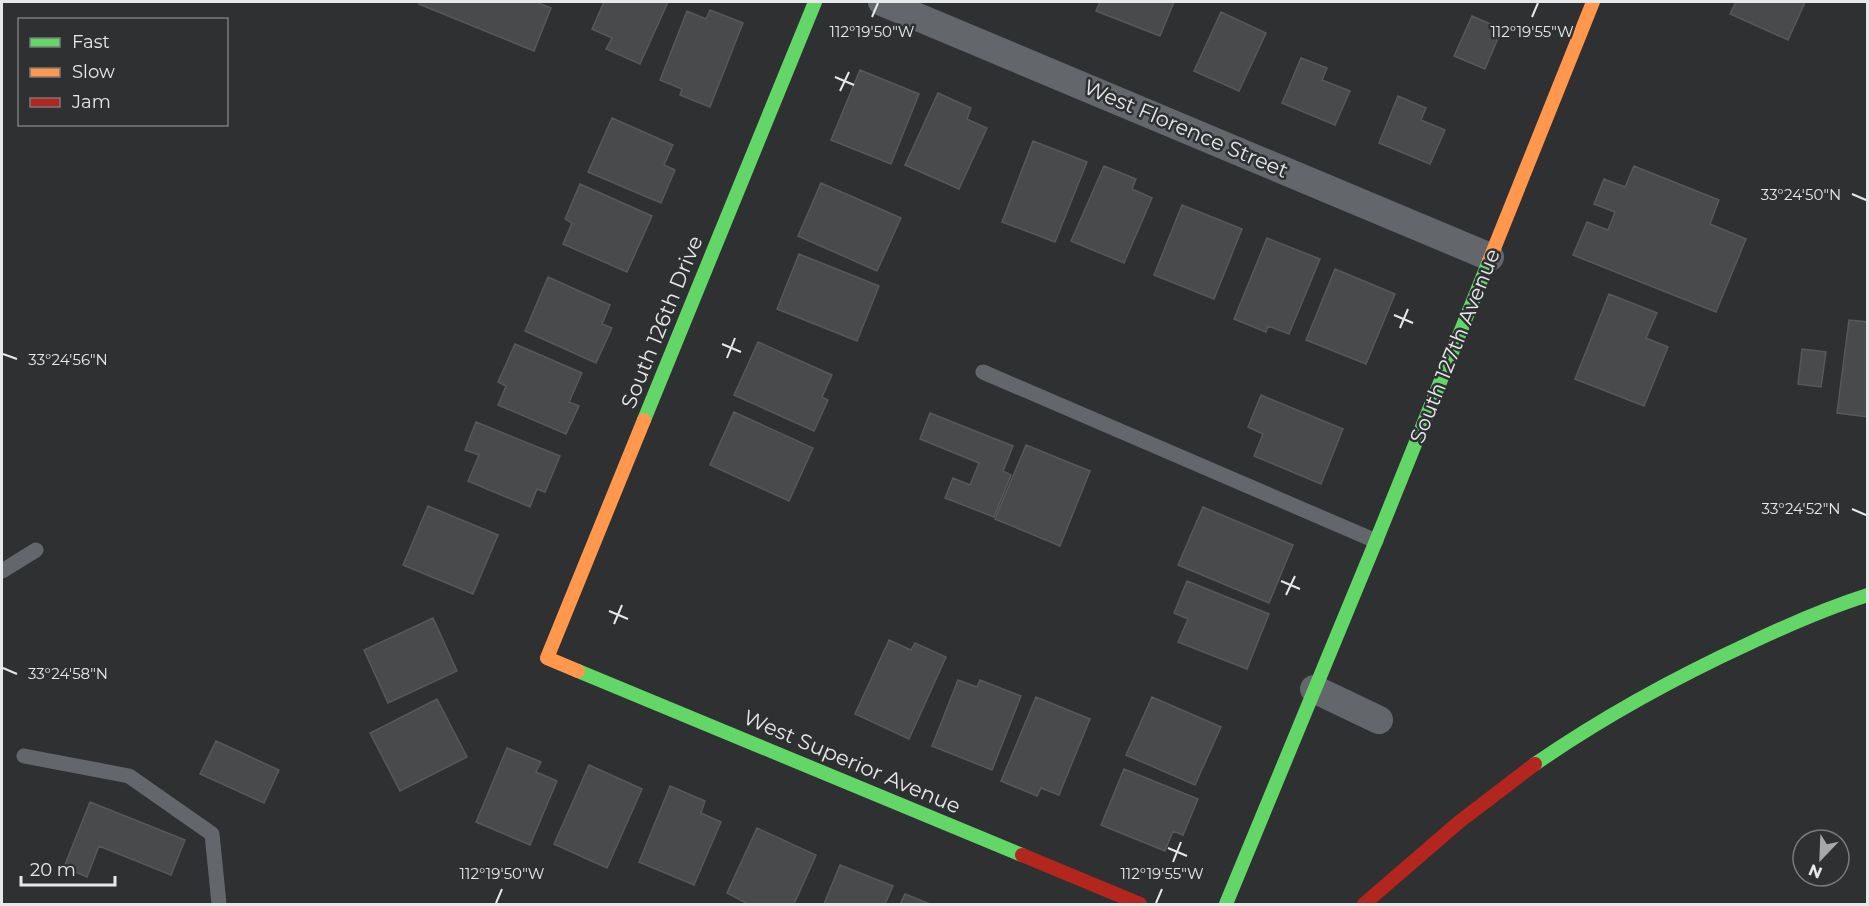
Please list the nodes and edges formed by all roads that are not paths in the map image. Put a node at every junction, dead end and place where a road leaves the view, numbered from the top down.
1 (815, 2) edge
2 (882, 2) edge
3 (1593, 2) edge
4 (1490, 257) junction
5 (983, 372) dead end
6 (1376, 541) junction
7 (36, 550) dead end
8 (2, 571) edge
9 (1868, 595) edge
10 (547, 658) joint
11 (1314, 689) junction
12 (1379, 720) dead end
13 (24, 756) dead end
14 (219, 904) edge
15 (1140, 904) edge
16 (1226, 904) edge
17 (1364, 904) edge

1 - 10 street, South 126th Drive
2 - 4 street, West Florence Street
3 - 4 street, South 127th Avenue
4 - 6 street, South 127th Avenue
5 - 6 lane
6 - 11 street, South 127th Avenue
7 - 8 lane
9 - 17 street
10 - 15 street, West Superior Avenue
11 - 12 street
11 - 16 street, South 127th Avenue
13 - 14 lane

